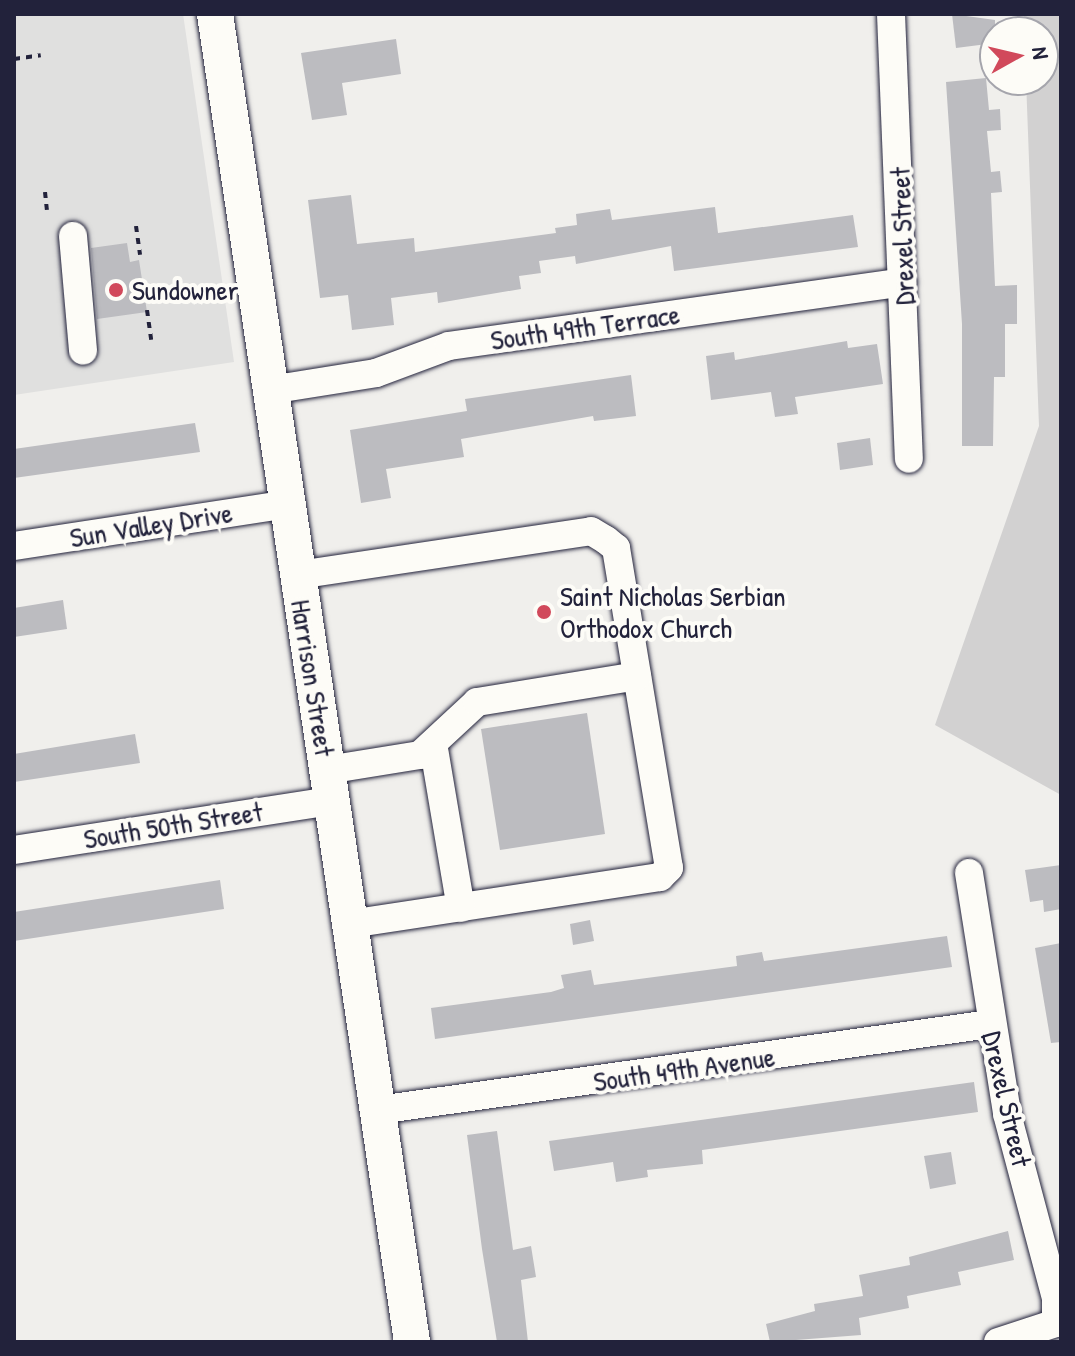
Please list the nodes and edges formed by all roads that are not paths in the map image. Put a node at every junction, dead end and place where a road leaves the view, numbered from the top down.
1 (216, 14) edge
2 (891, 14) edge
3 (73, 236) dead end
4 (903, 282) junction
5 (83, 351) dead end
6 (270, 390) junction
7 (909, 459) dead end
8 (288, 504) junction
9 (14, 546) edge
10 (298, 575) junction
11 (637, 676) junction
12 (434, 749) junction
13 (329, 786) junction
14 (14, 850) edge
15 (969, 873) dead end
16 (461, 908) junction
17 (350, 924) junction
18 (990, 1024) junction
19 (378, 1110) junction
20 (412, 1342) edge
21 (998, 1342) edge

1 - 6 main road, Harrison Street
2 - 4 street, Drexel Street
3 - 5 street
4 - 6 street, South 49th Terrace
4 - 7 street, Drexel Street
6 - 8 main road, Harrison Street
8 - 9 street, Sun Valley Drive
8 - 10 main road, Harrison Street
10 - 11 street
10 - 13 main road, Harrison Street
11 - 12 street
11 - 16 street
12 - 13 street, South 50th Street
12 - 16 street
13 - 14 street, South 50th Street
13 - 17 main road, Harrison Street
15 - 18 street, Drexel Street
16 - 17 street
17 - 19 main road, Harrison Street
18 - 19 street, South 49th Avenue
18 - 21 street, Drexel Street
19 - 20 main road, Harrison Street

